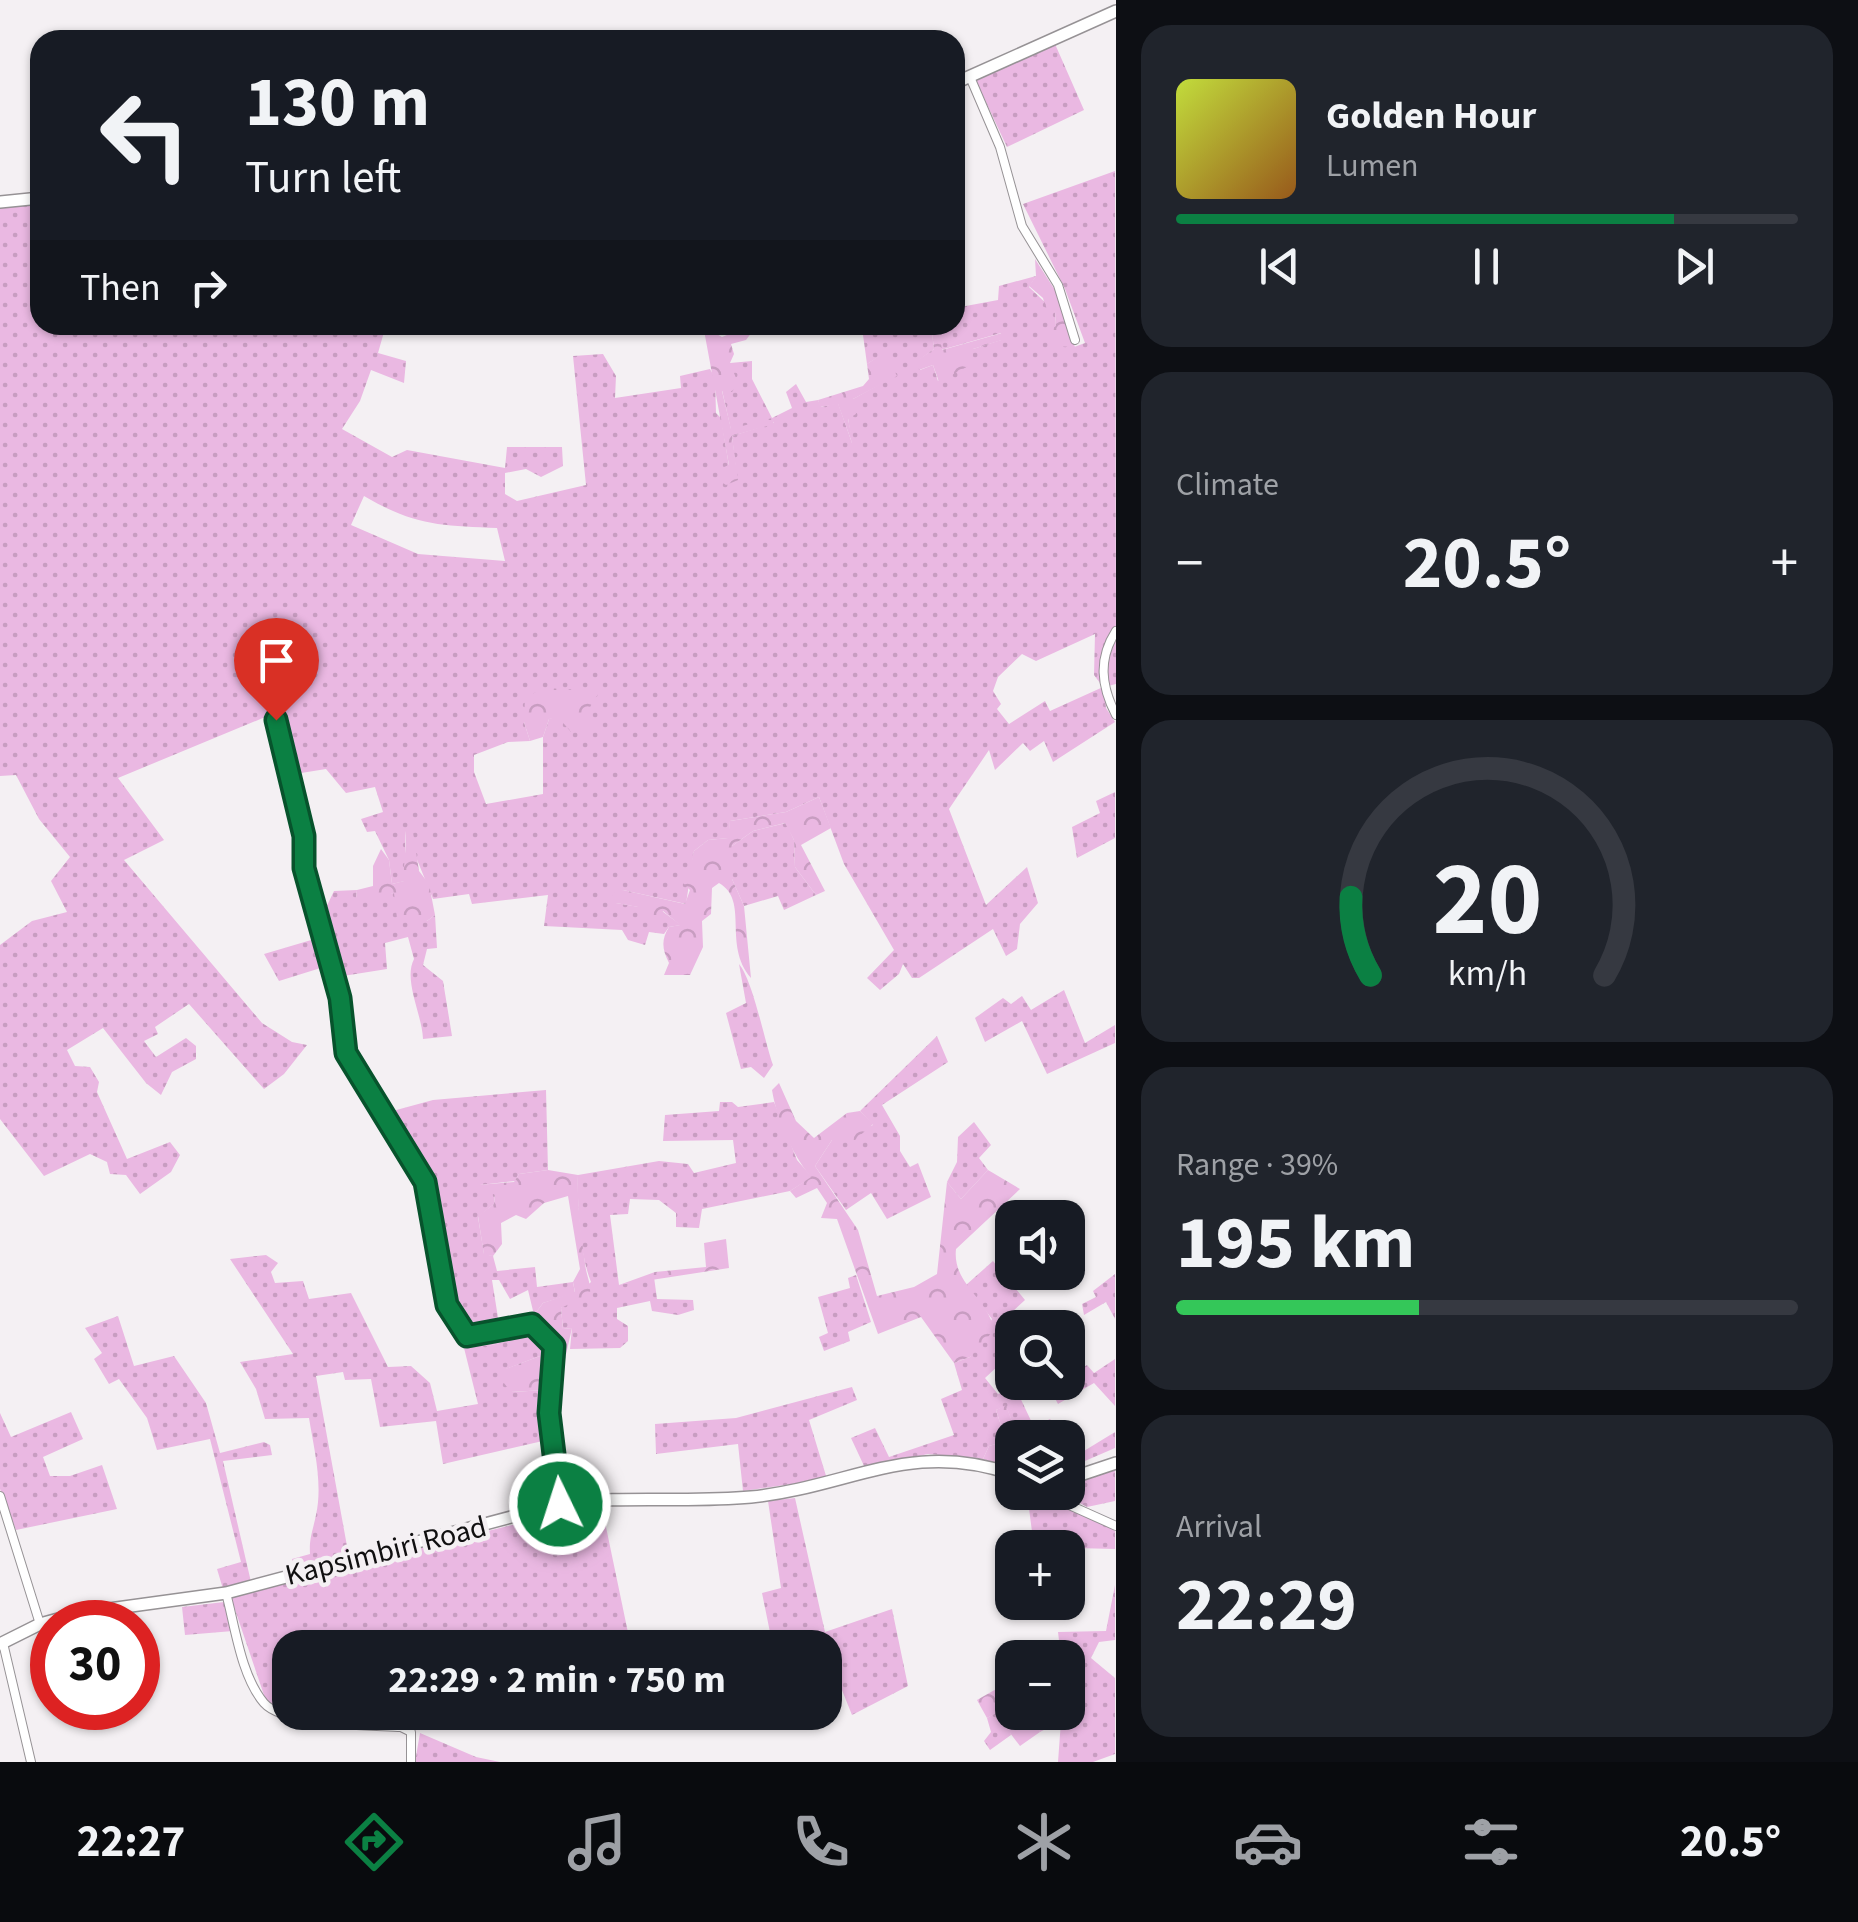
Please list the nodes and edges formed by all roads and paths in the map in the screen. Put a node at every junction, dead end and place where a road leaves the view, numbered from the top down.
1 (1116, 11) edge
2 (970, 78) junction
3 (965, 80) edge
4 (30, 199) edge
5 (0, 202) edge
6 (1075, 340) dead end
7 (1116, 631) edge
8 (268, 668) dead end
9 (1116, 715) edge
10 (1116, 1463) edge
11 (995, 1469) edge
12 (1085, 1474) edge
13 (0, 1496) edge
14 (560, 1504) junction
15 (1080, 1510) edge
16 (1116, 1526) edge
17 (226, 1593) junction
18 (32, 1600) edge
19 (160, 1600) edge
20 (30, 1629) edge
21 (2, 1643) edge
22 (31, 1762) edge
23 (411, 1762) edge

1 - 2 street
2 - 3 street
2 - 6 street
4 - 5 street
7 - 9 street
8 - 14 street
10 - 12 street
11 - 14 street, Kapsimbiri Road
13 - 18 street
14 - 17 street, Kapsimbiri Road
15 - 16 street
17 - 19 street, Kapsimbiri Road
17 - 23 street
20 - 21 street, Kapsimbiri Road
21 - 22 street

